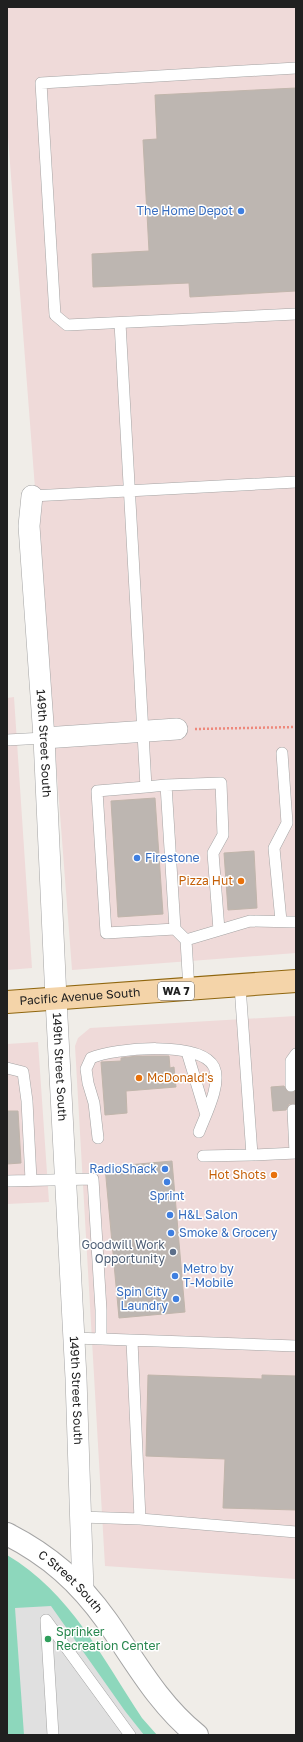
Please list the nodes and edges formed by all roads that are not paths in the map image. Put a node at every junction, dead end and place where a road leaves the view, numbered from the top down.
1 (296, 68) edge
2 (296, 314) edge
3 (120, 323) junction
4 (296, 482) edge
5 (131, 491) junction
6 (32, 496) joint
7 (177, 729) road end
8 (144, 731) junction
9 (44, 738) junction
10 (7, 740) edge
11 (282, 753) dead end
12 (166, 785) junction
13 (146, 787) junction
14 (281, 921) junction
15 (296, 922) edge
16 (175, 929) junction
17 (219, 930) junction
18 (186, 940) junction
19 (296, 981) edge
20 (240, 986) junction
21 (189, 990) junction
22 (56, 999) junction
23 (7, 1002) edge
24 (187, 1052) junction
25 (296, 1054) edge
26 (7, 1068) edge
27 (291, 1086) dead end
28 (293, 1110) dead end
29 (206, 1115) junction
30 (200, 1132) dead end
31 (98, 1138) dead end
32 (296, 1153) edge
33 (252, 1155) junction
34 (203, 1156) dead end
35 (31, 1180) junction
36 (66, 1180) junction
37 (7, 1181) edge
38 (74, 1338) junction
39 (101, 1339) junction
40 (132, 1341) junction
41 (296, 1346) edge
42 (81, 1517) junction
43 (140, 1519) junction
44 (296, 1532) edge
45 (7, 1534) edge
46 (83, 1591) junction
47 (53, 1735) edge
48 (130, 1735) edge
49 (197, 1735) edge

1 - 3 lane
2 - 3 lane
3 - 5 lane
4 - 5 lane
5 - 6 lane
5 - 8 lane
6 - 9 street, 149th Street South
7 - 8 street
8 - 9 street
8 - 13 lane
9 - 10 lane
9 - 22 street, 149th Street South
11 - 14 lane
12 - 13 lane
12 - 16 lane
12 - 17 lane
13 - 16 lane
14 - 15 lane
14 - 17 lane
16 - 18 lane
17 - 18 lane
18 - 21 lane
19 - 20 main road, Pacific Avenue South / WA 7
20 - 21 main road, Pacific Avenue South / WA 7
20 - 33 lane
21 - 22 main road, Pacific Avenue South / WA 7
22 - 23 main road, Pacific Avenue South / WA 7
22 - 36 street, 149th Street South
24 - 29 lane
24 - 29 lane
24 - 31 lane
25 - 27 lane
26 - 35 lane
28 - 32 lane
29 - 30 lane
32 - 33 lane
33 - 34 lane
35 - 36 lane
35 - 37 lane
36 - 38 street, 149th Street South
36 - 39 lane
38 - 39 lane
38 - 42 street, 149th Street South
39 - 40 lane
40 - 41 lane
40 - 43 lane
42 - 43 lane
42 - 46 street, 149th Street South
43 - 44 lane
45 - 46 street, C Street South
46 - 49 street, C Street South
47 - 48 lane

